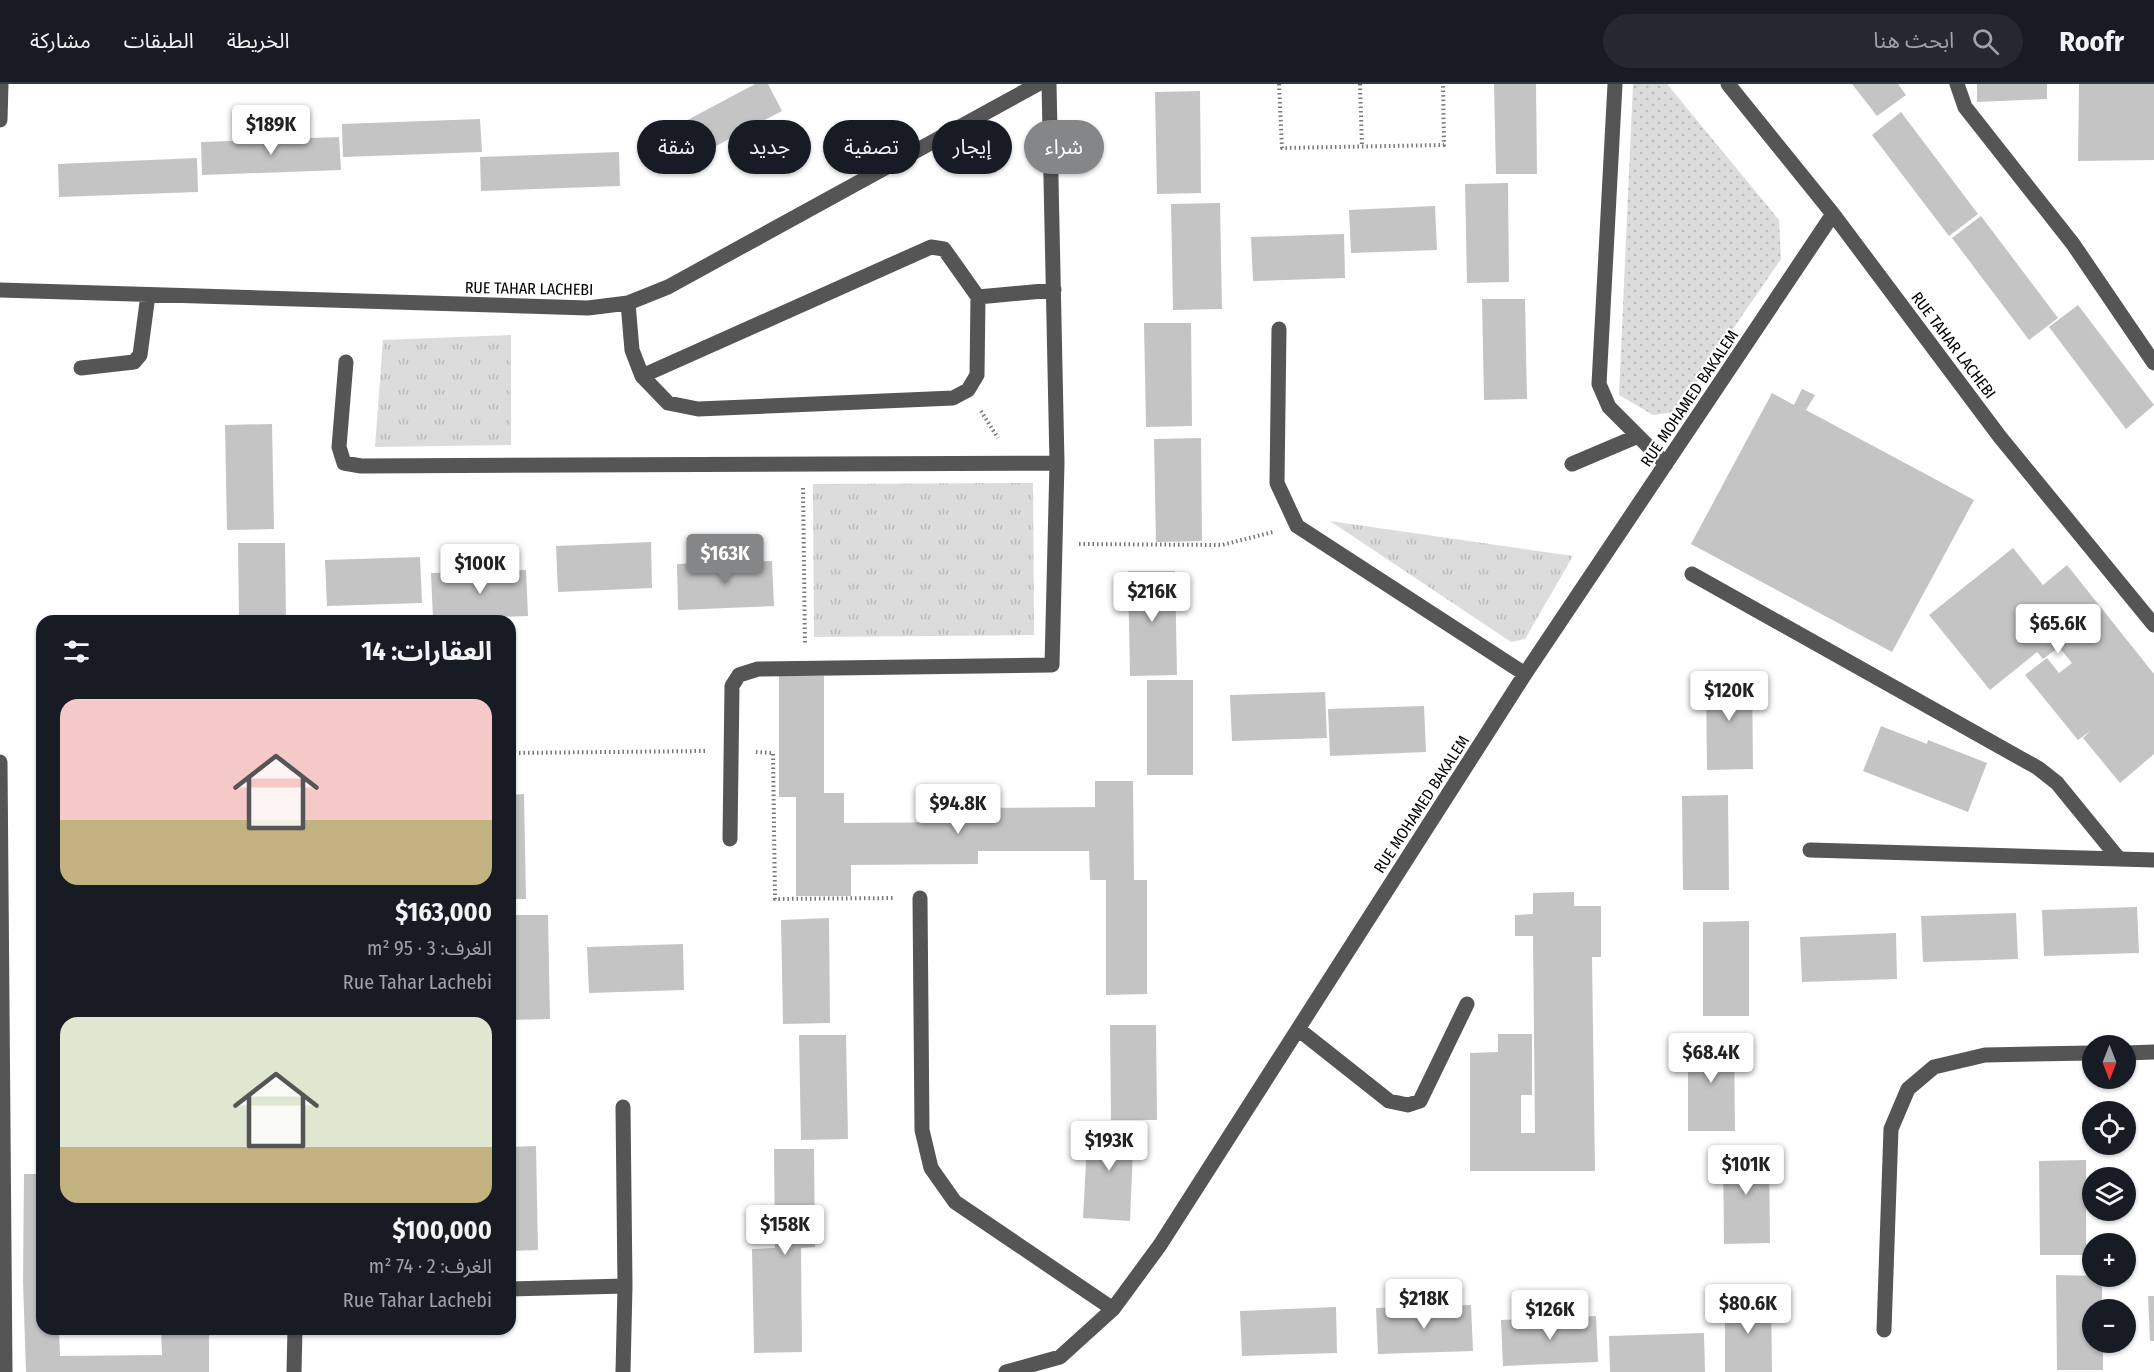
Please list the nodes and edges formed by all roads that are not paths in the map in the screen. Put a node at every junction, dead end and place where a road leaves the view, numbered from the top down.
1 (1, 84) edge
2 (1038, 84) edge
3 (1049, 84) edge
4 (1615, 84) edge
5 (1728, 84) edge
6 (1957, 84) edge
7 (0, 120) edge
8 (1833, 214) junction
9 (0, 290) edge
10 (1054, 290) junction
11 (148, 296) junction
12 (978, 297) junction
13 (628, 303) junction
14 (1279, 329) dead end
15 (346, 363) dead end
16 (2154, 363) edge
17 (81, 368) dead end
18 (642, 376) junction
19 (1638, 436) junction
20 (1057, 463) junction
21 (1572, 464) dead end
22 (1666, 464) junction
23 (1692, 574) dead end
24 (2154, 625) edge
25 (1526, 674) junction
26 (0, 762) edge
27 (730, 839) dead end
28 (1810, 850) dead end
29 (2119, 859) junction
30 (2154, 860) edge
31 (920, 898) road end
32 (1467, 1004) dead end
33 (1299, 1029) junction
34 (2154, 1052) edge
35 (2082, 1053) edge
36 (2136, 1053) edge
37 (623, 1107) dead end
38 (625, 1286) junction
39 (516, 1288) edge
40 (1113, 1309) junction
41 (1884, 1330) dead end
42 (295, 1335) edge
43 (5, 1372) edge
44 (294, 1372) edge
45 (623, 1372) edge
46 (1006, 1372) edge

1 - 7 street
2 - 13 street, RUE TAHAR LACHEBI
3 - 10 street
4 - 19 street
5 - 8 street, RUE TAHAR LACHEBI
6 - 16 street
8 - 22 street, RUE MOHAMED BAKALEM
8 - 24 street, RUE TAHAR LACHEBI
9 - 11 street, RUE TAHAR LACHEBI
10 - 12 street
10 - 20 street
11 - 13 street, RUE TAHAR LACHEBI
11 - 17 street
12 - 18 street
12 - 18 street
13 - 18 street
14 - 25 street
15 - 20 street
19 - 21 street
19 - 22 street
20 - 27 street
22 - 25 street, RUE MOHAMED BAKALEM
23 - 29 street
25 - 33 street, RUE MOHAMED BAKALEM
26 - 43 street
28 - 29 street
29 - 30 street
31 - 40 street
32 - 33 street
33 - 40 street, RUE MOHAMED BAKALEM
34 - 36 street
35 - 41 street
37 - 38 street
38 - 39 street
38 - 45 street
40 - 46 street, RUE MOHAMED BAKALEM
42 - 44 street

